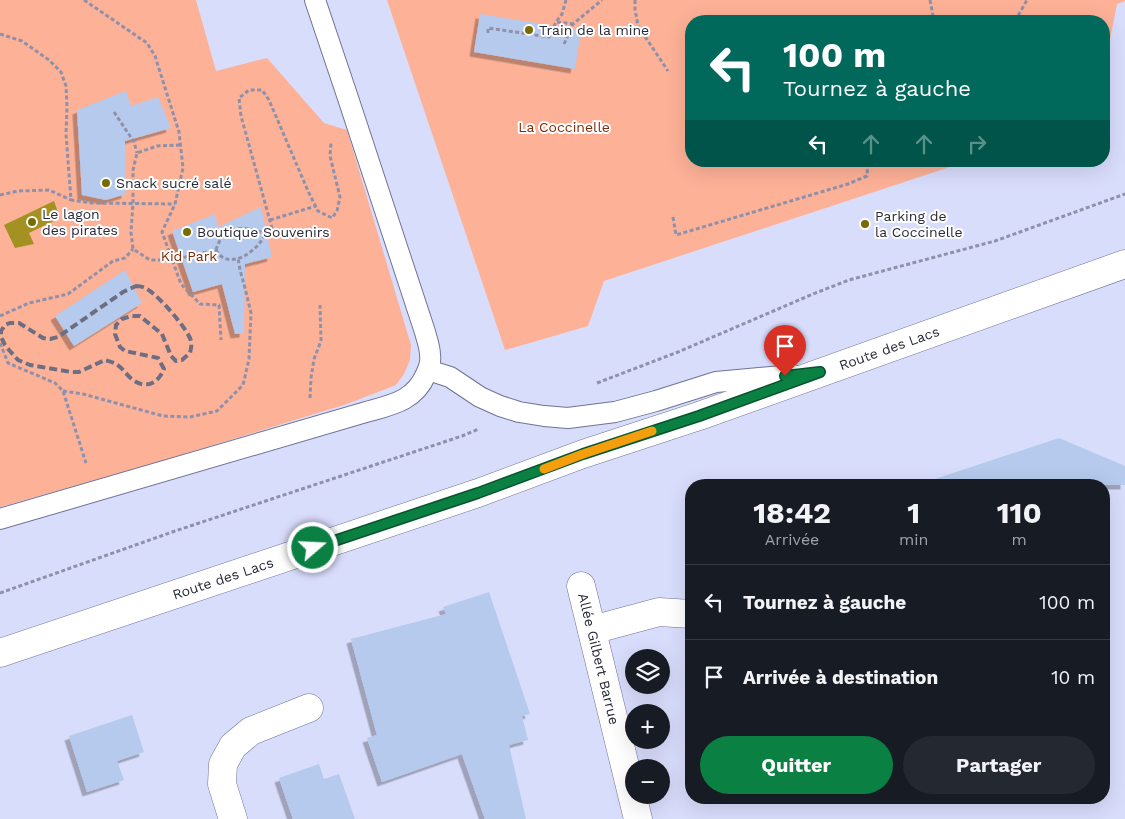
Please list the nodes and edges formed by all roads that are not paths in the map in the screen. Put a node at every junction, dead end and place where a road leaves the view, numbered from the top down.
1 (315, 0) edge
2 (1125, 264) edge
3 (428, 370) junction
4 (820, 372) junction
5 (0, 519) edge
6 (581, 586) dead end
7 (685, 614) edge
8 (592, 630) junction
9 (0, 653) edge
10 (309, 708) dead end
11 (233, 819) edge
12 (638, 819) edge

1 - 3 lane
2 - 4 main road, Route des Lacs
3 - 4 lane
3 - 5 lane
4 - 9 main road, Route des Lacs
6 - 8 main road, Allée Gilbert Barrue
7 - 8 main road
8 - 12 main road, Allée Gilbert Barrue
10 - 11 main road

